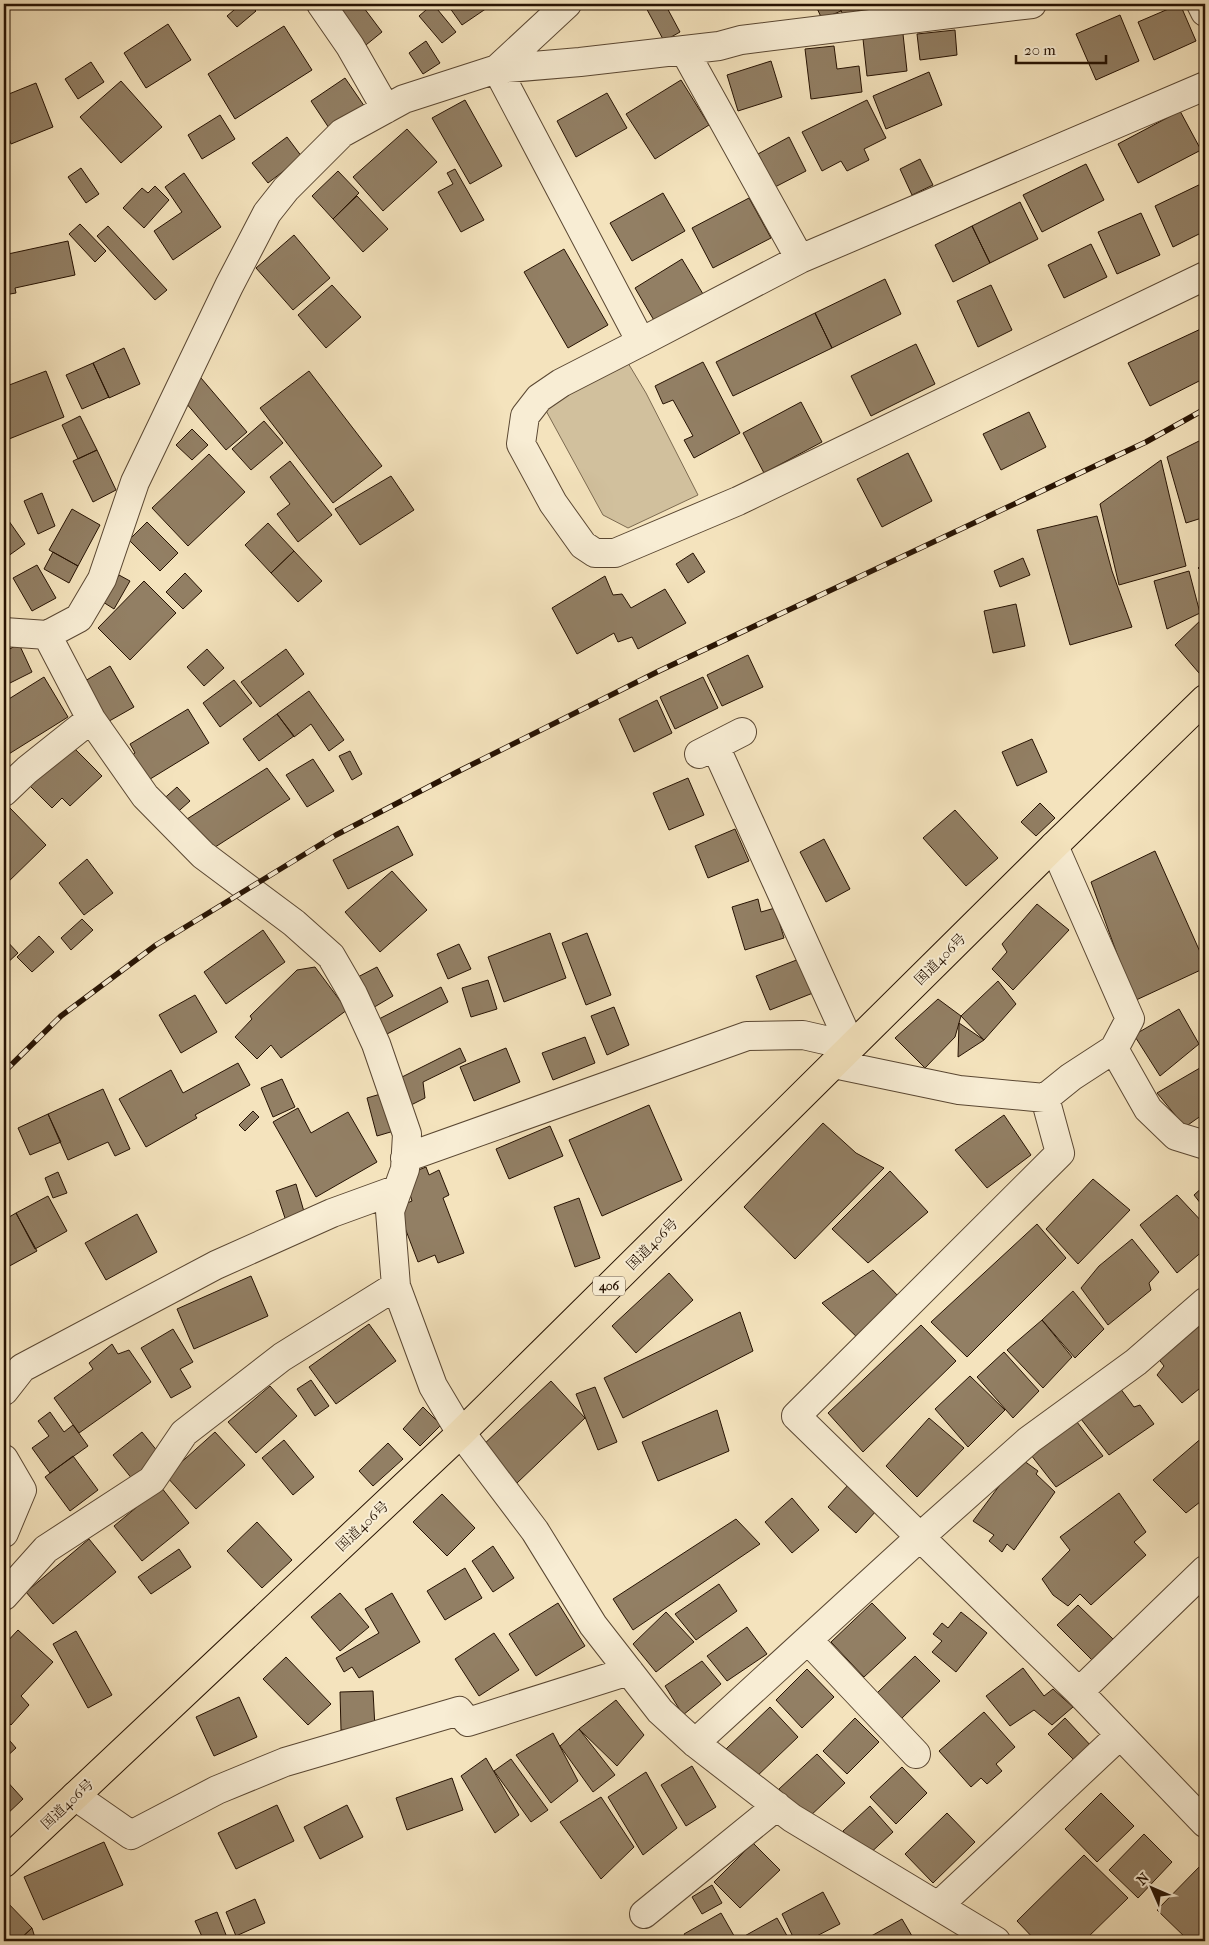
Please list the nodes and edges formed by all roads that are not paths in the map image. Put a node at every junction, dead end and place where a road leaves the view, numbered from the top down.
1 (321, 4) edge
2 (567, 4) edge
3 (1201, 4) edge
4 (1016, 5) edge
5 (1205, 12) edge
6 (684, 50) junction
7 (497, 69) junction
8 (1205, 86) edge
9 (386, 109) junction
10 (800, 260) junction
11 (1205, 276) edge
12 (642, 342) junction
13 (4, 632) edge
14 (47, 635) junction
15 (1205, 699) edge
16 (91, 719) junction
17 (742, 732) dead end
18 (4, 792) edge
19 (1054, 846) junction
20 (1114, 1049) junction
21 (843, 1055) junction
22 (1045, 1098) junction
23 (1205, 1145) edge
24 (405, 1158) junction
25 (398, 1190) junction
26 (396, 1286) junction
27 (1205, 1302) edge
28 (4, 1391) edge
29 (461, 1433) junction
30 (4, 1459) edge
31 (4, 1533) edge
32 (920, 1537) junction
33 (1205, 1570) edge
34 (4, 1596) edge
35 (808, 1640) junction
36 (629, 1671) junction
37 (1079, 1692) junction
38 (1120, 1735) junction
39 (695, 1743) junction
40 (916, 1754) dead end
41 (75, 1796) junction
42 (777, 1806) junction
43 (1205, 1823) edge
44 (4, 1863) edge
45 (938, 1906) junction
46 (644, 1914) dead end
47 (996, 1941) edge

1 - 9 street
2 - 7 street
3 - 5 street
4 - 6 street
6 - 7 street
6 - 10 street
7 - 9 street
7 - 12 street
8 - 10 street
9 - 14 street
10 - 12 street
11 - 12 street
13 - 14 street
14 - 16 street
15 - 19 highway, 国道406号 / 406
16 - 18 street
16 - 24 street
17 - 21 street
19 - 20 street
19 - 21 highway, 国道406号 / 406
20 - 22 street
20 - 23 street
21 - 22 street
21 - 24 street
21 - 29 highway, 国道406号 / 406
22 - 32 street
24 - 25 street
25 - 26 street
25 - 28 street
26 - 29 street
26 - 34 street
27 - 32 street
29 - 36 street
29 - 41 highway, 国道406号 / 406
30 - 31 street
32 - 35 street
32 - 37 street
33 - 37 street
35 - 39 street
35 - 40 street
36 - 39 street
36 - 41 street
37 - 38 street
38 - 43 street
38 - 45 street
39 - 42 street
41 - 44 highway, 国道406号 / 406
42 - 45 street
42 - 46 street
45 - 47 street

